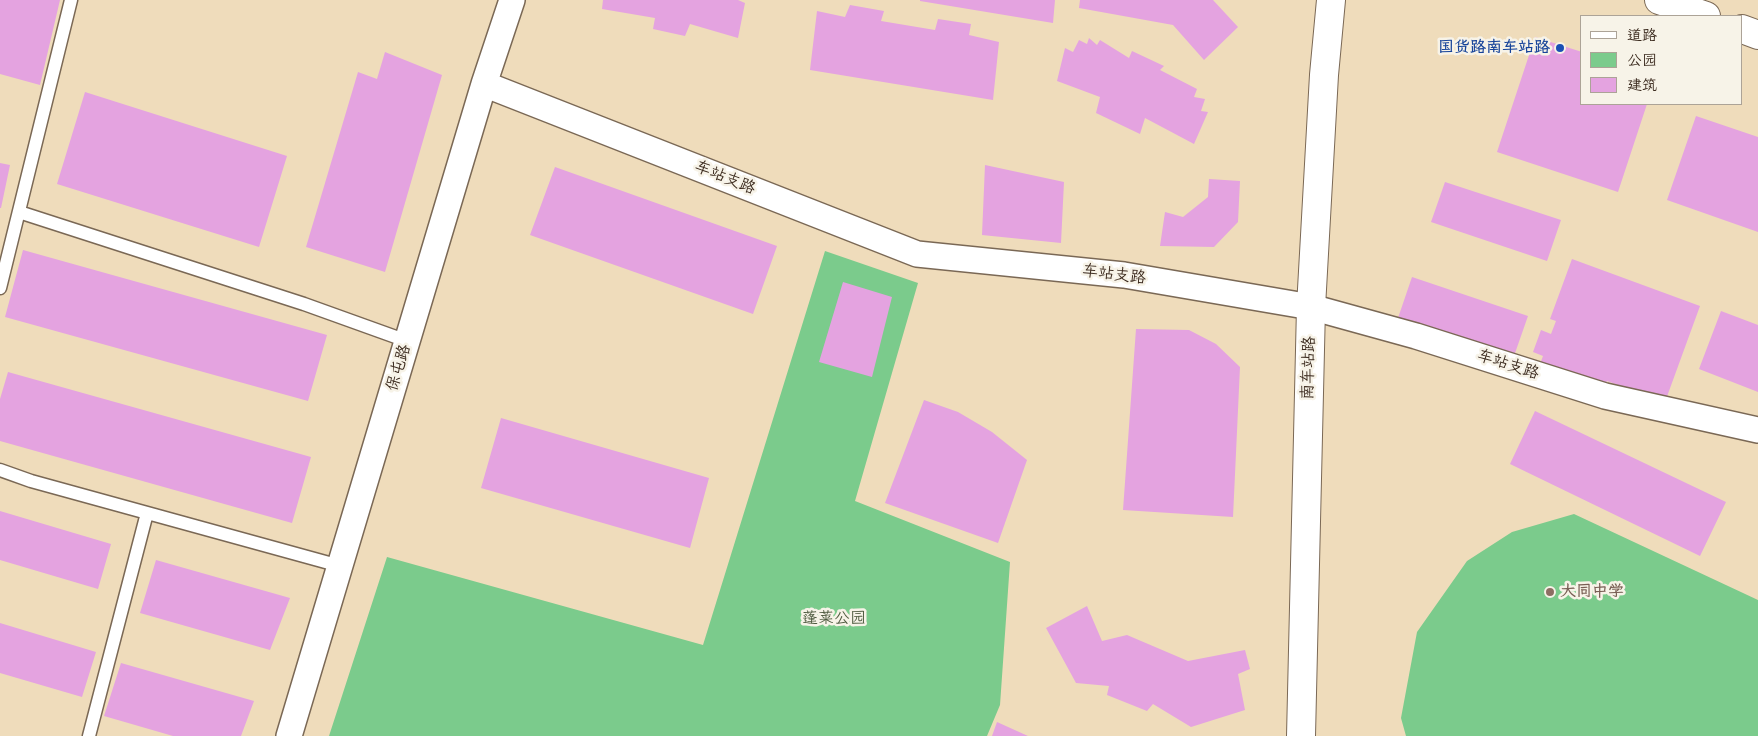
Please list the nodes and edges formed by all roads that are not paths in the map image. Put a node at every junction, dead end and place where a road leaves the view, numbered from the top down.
1 (71, 0) edge
2 (512, 0) edge
3 (1331, 0) edge
4 (1659, 0) edge
5 (1703, 15) edge
6 (1743, 29) edge
7 (1758, 34) edge
8 (484, 84) junction
9 (19, 212) junction
10 (0, 288) edge
11 (1311, 307) junction
12 (407, 341) junction
13 (1758, 430) edge
14 (0, 470) edge
15 (147, 513) junction
16 (340, 566) junction
17 (89, 736) edge
18 (289, 736) edge
19 (1301, 736) edge

1 - 9 lane
2 - 8 street, 保屯路
3 - 11 street, 南车站路
4 - 5 street
6 - 7 street
8 - 11 street, 车站支路
8 - 12 street, 保屯路
9 - 10 lane
9 - 12 lane
11 - 13 street, 车站支路
11 - 19 street, 南车站路
12 - 16 street, 保屯路
14 - 15 lane
15 - 16 lane
15 - 17 lane
16 - 18 street, 保屯路

